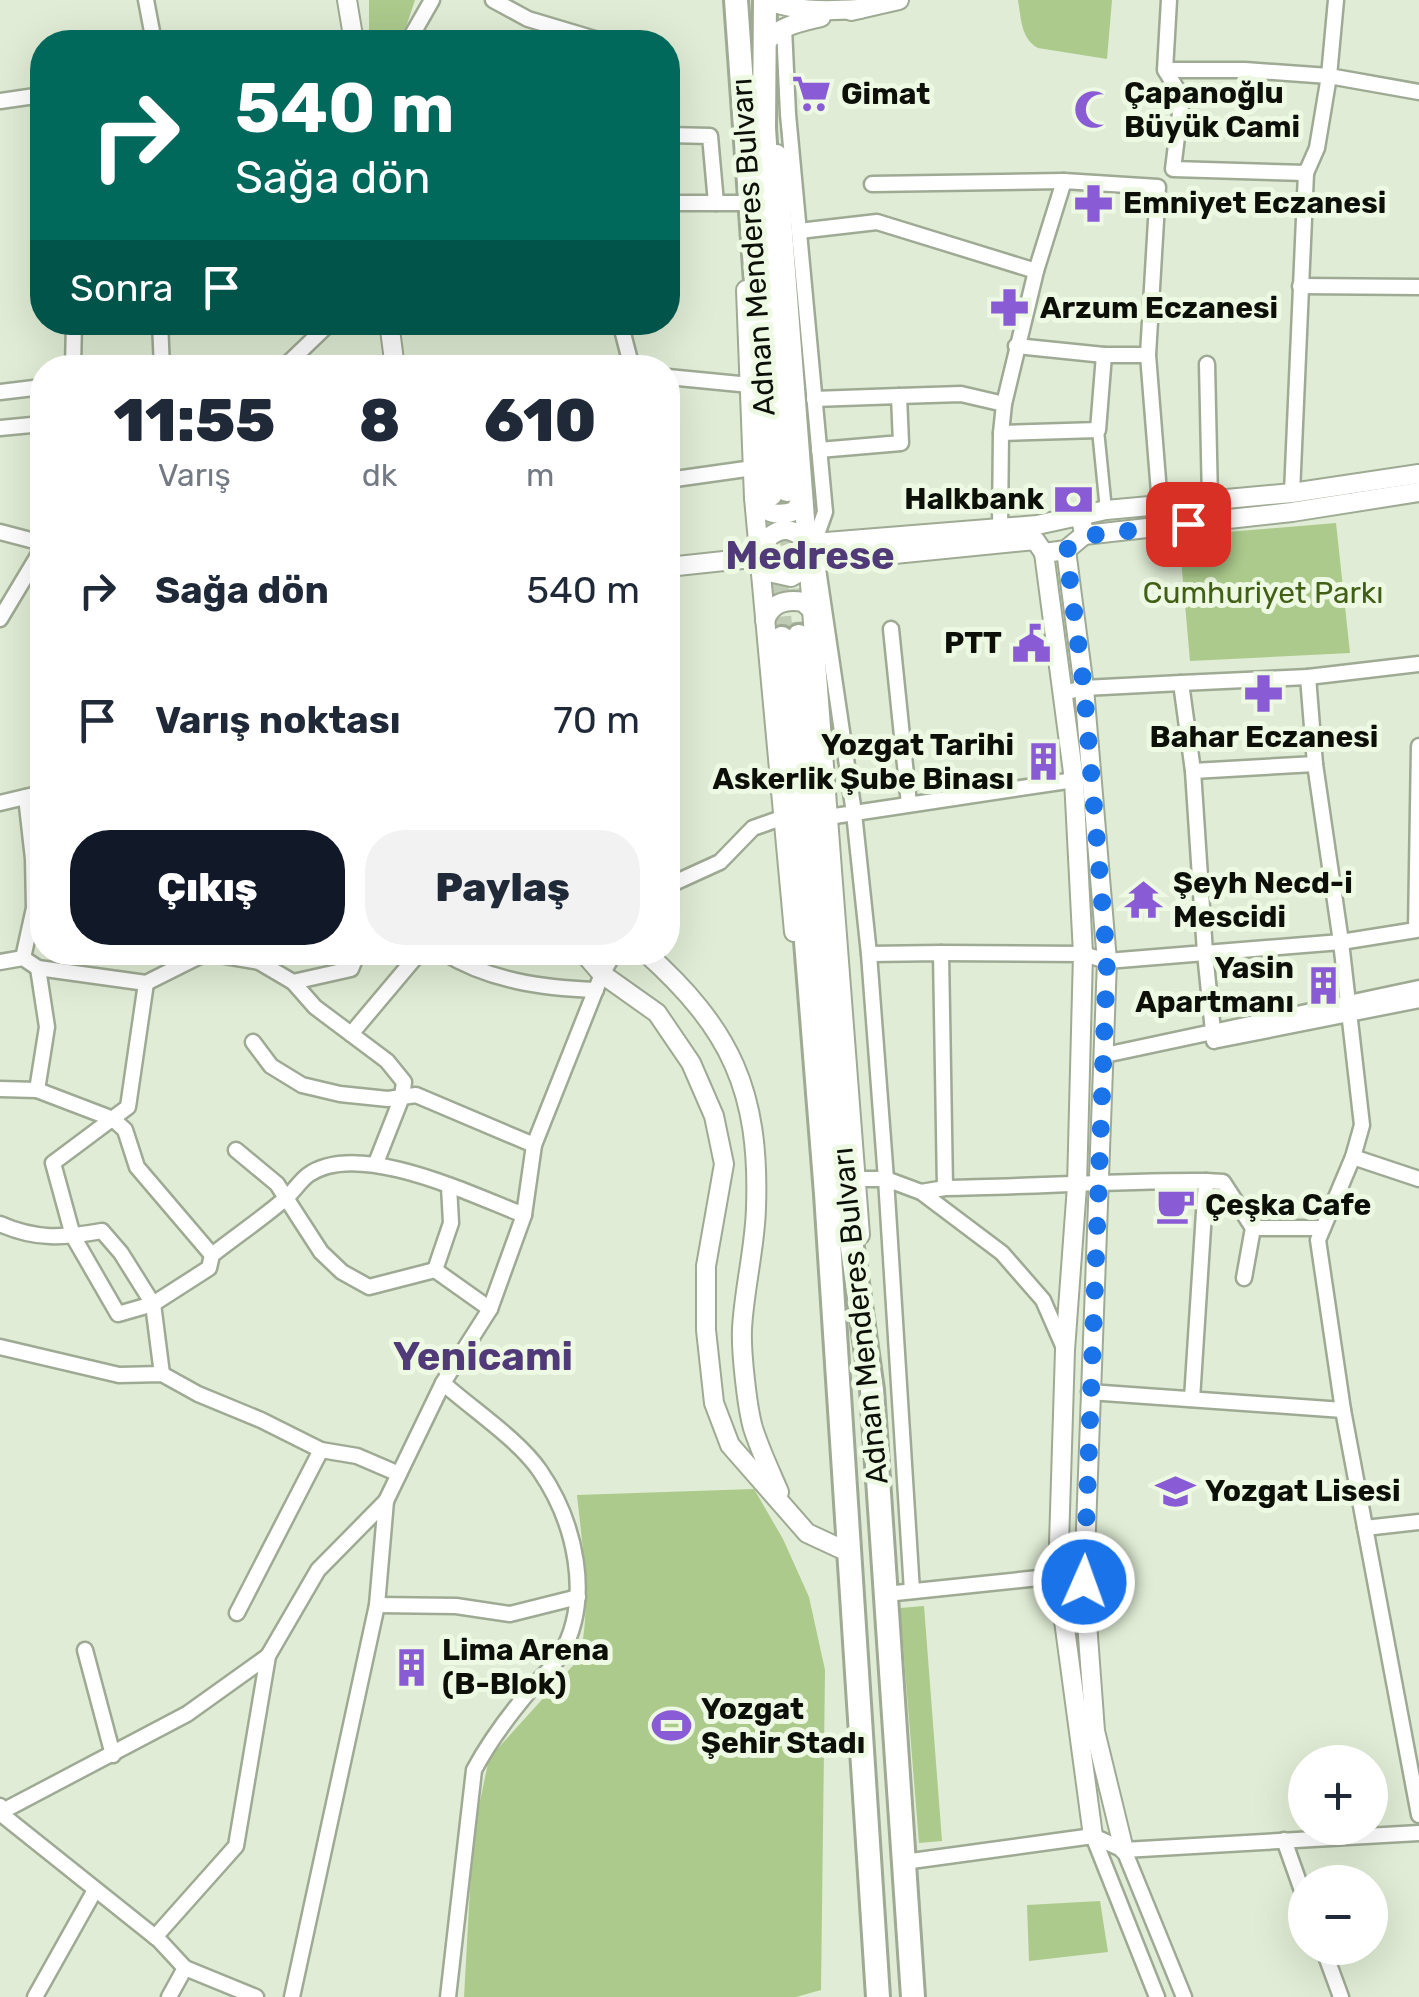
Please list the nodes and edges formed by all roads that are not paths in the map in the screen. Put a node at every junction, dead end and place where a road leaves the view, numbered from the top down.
1 (146, 0) edge
2 (432, 0) edge
3 (494, 0) edge
4 (735, 0) edge
5 (765, 0) edge
6 (899, 0) edge
7 (1169, 0) edge
8 (1336, 0) edge
9 (349, 1) edge
10 (811, 6) edge
11 (860, 9) junction
12 (784, 28) junction
13 (152, 30) edge
14 (353, 30) edge
15 (415, 30) edge
16 (566, 30) edge
17 (766, 41) junction
18 (1165, 70) junction
19 (1330, 76) junction
20 (1419, 92) edge
21 (30, 97) edge
22 (0, 101) edge
23 (680, 135) edge
24 (1173, 168) junction
25 (1306, 173) junction
26 (1064, 181) junction
27 (872, 184) dead end
28 (1158, 187) junction
29 (680, 203) edge
30 (716, 203) junction
31 (742, 203) junction
32 (798, 231) junction
33 (1036, 270) junction
34 (1300, 286) junction
35 (1419, 286) edge
36 (315, 335) edge
37 (1016, 346) junction
38 (296, 355) edge
39 (1104, 355) junction
40 (1148, 355) junction
41 (1207, 364) dead end
42 (680, 377) edge
43 (750, 385) junction
44 (30, 388) edge
45 (0, 392) edge
46 (899, 396) junction
47 (814, 399) junction
48 (1004, 404) junction
49 (30, 425) edge
50 (0, 428) edge
51 (1098, 430) junction
52 (1001, 434) junction
53 (819, 450) junction
54 (753, 468) junction
55 (1419, 474) edge
56 (680, 478) edge
57 (1419, 492) edge
58 (1292, 494) junction
59 (779, 495) junction
60 (1210, 500) junction
61 (1160, 505) junction
62 (1106, 510) junction
63 (1082, 526) junction
64 (1000, 528) junction
65 (0, 532) edge
66 (1038, 539) junction
67 (30, 542) edge
68 (1066, 550) junction
69 (811, 552) junction
70 (761, 557) junction
71 (680, 566) edge
72 (30, 567) edge
73 (812, 610) junction
74 (0, 619) edge
75 (765, 620) junction
76 (892, 629) dead end
77 (1419, 664) edge
78 (1308, 676) junction
79 (1181, 683) junction
80 (1084, 688) junction
81 (1062, 693) junction
82 (1419, 746) edge
83 (1314, 764) junction
84 (1192, 770) junction
85 (1074, 780) junction
86 (30, 796) edge
87 (26, 797) junction
88 (0, 803) edge
89 (909, 804) junction
90 (854, 813) junction
91 (784, 817) junction
92 (828, 817) junction
93 (30, 832) edge
94 (680, 880) edge
95 (30, 935) edge
96 (1341, 942) junction
97 (941, 953) junction
98 (1206, 953) junction
99 (869, 954) junction
100 (1084, 954) junction
101 (23, 958) junction
102 (1107, 960) junction
103 (0, 962) edge
104 (30, 963) edge
105 (34, 965) edge
106 (181, 965) edge
107 (271, 965) edge
108 (352, 965) edge
109 (409, 965) edge
110 (474, 965) edge
111 (590, 965) edge
112 (608, 965) edge
113 (659, 965) edge
114 (38, 968) junction
115 (293, 982) junction
116 (599, 982) junction
117 (146, 984) junction
118 (1419, 988) edge
119 (1419, 1000) edge
120 (1347, 1007) junction
121 (351, 1034) junction
122 (1213, 1036) junction
123 (253, 1042) dead end
124 (1105, 1059) junction
125 (0, 1089) edge
126 (37, 1090) junction
127 (402, 1097) junction
128 (114, 1119) junction
129 (534, 1145) junction
130 (236, 1150) dead end
131 (1353, 1157) junction
132 (376, 1163) junction
133 (856, 1179) junction
134 (886, 1179) junction
135 (1419, 1179) edge
136 (1100, 1180) junction
137 (1206, 1181) junction
138 (449, 1186) junction
139 (1077, 1186) junction
140 (945, 1188) junction
141 (921, 1192) junction
142 (287, 1197) junction
143 (524, 1215) junction
144 (0, 1224) edge
145 (1254, 1228) junction
146 (1322, 1228) junction
147 (73, 1236) junction
148 (212, 1254) junction
149 (435, 1270) junction
150 (1244, 1278) dead end
151 (154, 1304) junction
152 (490, 1309) junction
153 (0, 1347) edge
154 (1065, 1350) junction
155 (162, 1374) junction
156 (443, 1383) junction
157 (872, 1390) junction
158 (1089, 1392) junction
159 (1192, 1398) junction
160 (1343, 1410) junction
161 (842, 1445) junction
162 (321, 1450) junction
163 (399, 1474) junction
164 (386, 1501) junction
165 (785, 1506) junction
166 (1419, 1522) edge
167 (1365, 1528) junction
168 (850, 1552) junction
169 (1058, 1576) junction
170 (912, 1592) junction
171 (886, 1594) junction
172 (578, 1597) junction
173 (377, 1605) junction
174 (237, 1613) dead end
175 (85, 1650) dead end
176 (268, 1656) junction
177 (112, 1755) junction
178 (0, 1810) edge
179 (1419, 1815) edge
180 (1419, 1833) edge
181 (1093, 1836) junction
182 (1284, 1840) junction
183 (1124, 1850) junction
184 (904, 1862) junction
185 (1293, 1865) edge
186 (95, 1890) junction
187 (155, 1937) junction
188 (1328, 1965) edge
189 (185, 1968) junction
190 (36, 1997) edge
191 (169, 1997) edge
192 (256, 1997) edge
193 (292, 1997) edge
194 (448, 1997) edge
195 (878, 1997) edge
196 (913, 1997) edge
197 (1157, 1997) edge
198 (1184, 1997) edge
199 (1340, 1997) edge

1 - 13 street
2 - 15 street
3 - 16 street
4 - 31 street
4 - 59 highway, Adnan Menderes Bulvarı
5 - 10 street
5 - 17 highway, Adnan Menderes Bulvarı
6 - 11 street
7 - 18 street
8 - 19 street
9 - 14 street
10 - 11 street
11 - 12 street
12 - 17 street
12 - 32 street
17 - 59 highway, Adnan Menderes Bulvarı
18 - 19 street
18 - 24 street
19 - 20 street
19 - 25 street
21 - 22 street
23 - 30 street
24 - 25 street
24 - 28 street
25 - 34 street
26 - 27 street
26 - 28 street
26 - 33 street
28 - 40 street
29 - 30 street
30 - 31 street
31 - 43 street
32 - 33 street
32 - 47 street
33 - 37 street
34 - 35 street
34 - 58 street
36 - 38 street
37 - 39 street
37 - 48 street
39 - 40 street
39 - 51 street
40 - 61 street
41 - 60 street
42 - 43 street
43 - 54 street
44 - 45 street
46 - 47 street
46 - 48 street
46 - 53 street
47 - 53 street
48 - 52 street
49 - 50 street
51 - 52 street
51 - 62 street
52 - 64 street
53 - 69 street
54 - 56 street
54 - 59 street
55 - 58 street
57 - 63 street
58 - 60 street
59 - 69 street
59 - 70 street
60 - 61 street
61 - 62 street
62 - 63 street
63 - 66 street
63 - 68 street
64 - 66 street
64 - 69 street
65 - 67 street
66 - 68 street
66 - 69 street
66 - 81 street
68 - 80 street
69 - 70 street
69 - 70 street
69 - 73 street
69 - 90 street
70 - 71 street
70 - 75 street
72 - 74 street
73 - 75 street
73 - 92 street
75 - 91 street
76 - 89 street
77 - 78 street
78 - 79 street
78 - 83 street
79 - 80 street
79 - 84 street
80 - 81 street
80 - 102 street
81 - 85 street
82 - 96 street
83 - 84 street
83 - 96 street
84 - 98 street
85 - 89 street
85 - 100 street
86 - 87 street
87 - 88 street
87 - 93 street
89 - 90 street
90 - 92 street
90 - 99 street
91 - 94 street
91 - 161 street
92 - 133 street
95 - 101 street
96 - 98 street
96 - 120 street
97 - 99 street
97 - 100 street
97 - 140 street
98 - 102 street
98 - 122 street
99 - 134 street
100 - 102 street
100 - 139 street
101 - 103 street
101 - 104 street
102 - 124 street
105 - 114 street
106 - 117 street
107 - 115 street
108 - 115 street
109 - 121 street
110 - 116 street
111 - 116 street
112 - 116 street
113 - 165 street
114 - 117 street
114 - 126 street
115 - 121 street
116 - 129 street
116 - 165 street
117 - 128 street
118 - 120 street
119 - 120 street
120 - 122 street
120 - 131 street
121 - 127 street
122 - 124 street
123 - 127 street
124 - 136 street
125 - 126 street
126 - 128 street
127 - 129 street
127 - 132 street
128 - 147 street
128 - 148 street
129 - 143 street
130 - 142 street
131 - 135 street
131 - 146 street
132 - 138 street
132 - 142 street
133 - 134 street
133 - 157 street
134 - 141 street
134 - 170 street
136 - 137 street
136 - 139 street
136 - 158 street
137 - 145 street
137 - 159 street
138 - 143 street
138 - 149 street
139 - 140 street
139 - 154 street
140 - 141 street
141 - 154 street
142 - 148 street
142 - 149 street
143 - 152 street
144 - 147 street
145 - 146 street
145 - 150 street
146 - 160 street
147 - 151 street
147 - 151 street
148 - 151 street
149 - 152 street
151 - 155 street
152 - 156 street
153 - 155 street
154 - 169 street
155 - 162 street
156 - 163 street
156 - 172 street
157 - 161 highway, Adnan Menderes Bulvarı
157 - 171 highway, Adnan Menderes Bulvarı
158 - 159 street
158 - 183 street
159 - 160 street
160 - 167 street
161 - 168 highway, Adnan Menderes Bulvarı
162 - 163 street
162 - 174 street
163 - 164 street
164 - 173 street
164 - 176 street
165 - 168 street
166 - 167 street
167 - 179 street
168 - 195 highway, Adnan Menderes Bulvarı
169 - 170 street
169 - 181 street
170 - 171 street
171 - 184 highway, Adnan Menderes Bulvarı
172 - 173 street
172 - 194 street
173 - 193 street
175 - 177 street
176 - 177 street
176 - 187 street
177 - 178 street
178 - 186 street
180 - 182 street
181 - 183 street
181 - 184 street
181 - 197 street
182 - 183 street
182 - 185 street
183 - 198 street
184 - 196 highway, Adnan Menderes Bulvarı
186 - 187 street
186 - 190 street
187 - 189 street
188 - 199 street
189 - 191 street
189 - 192 street

